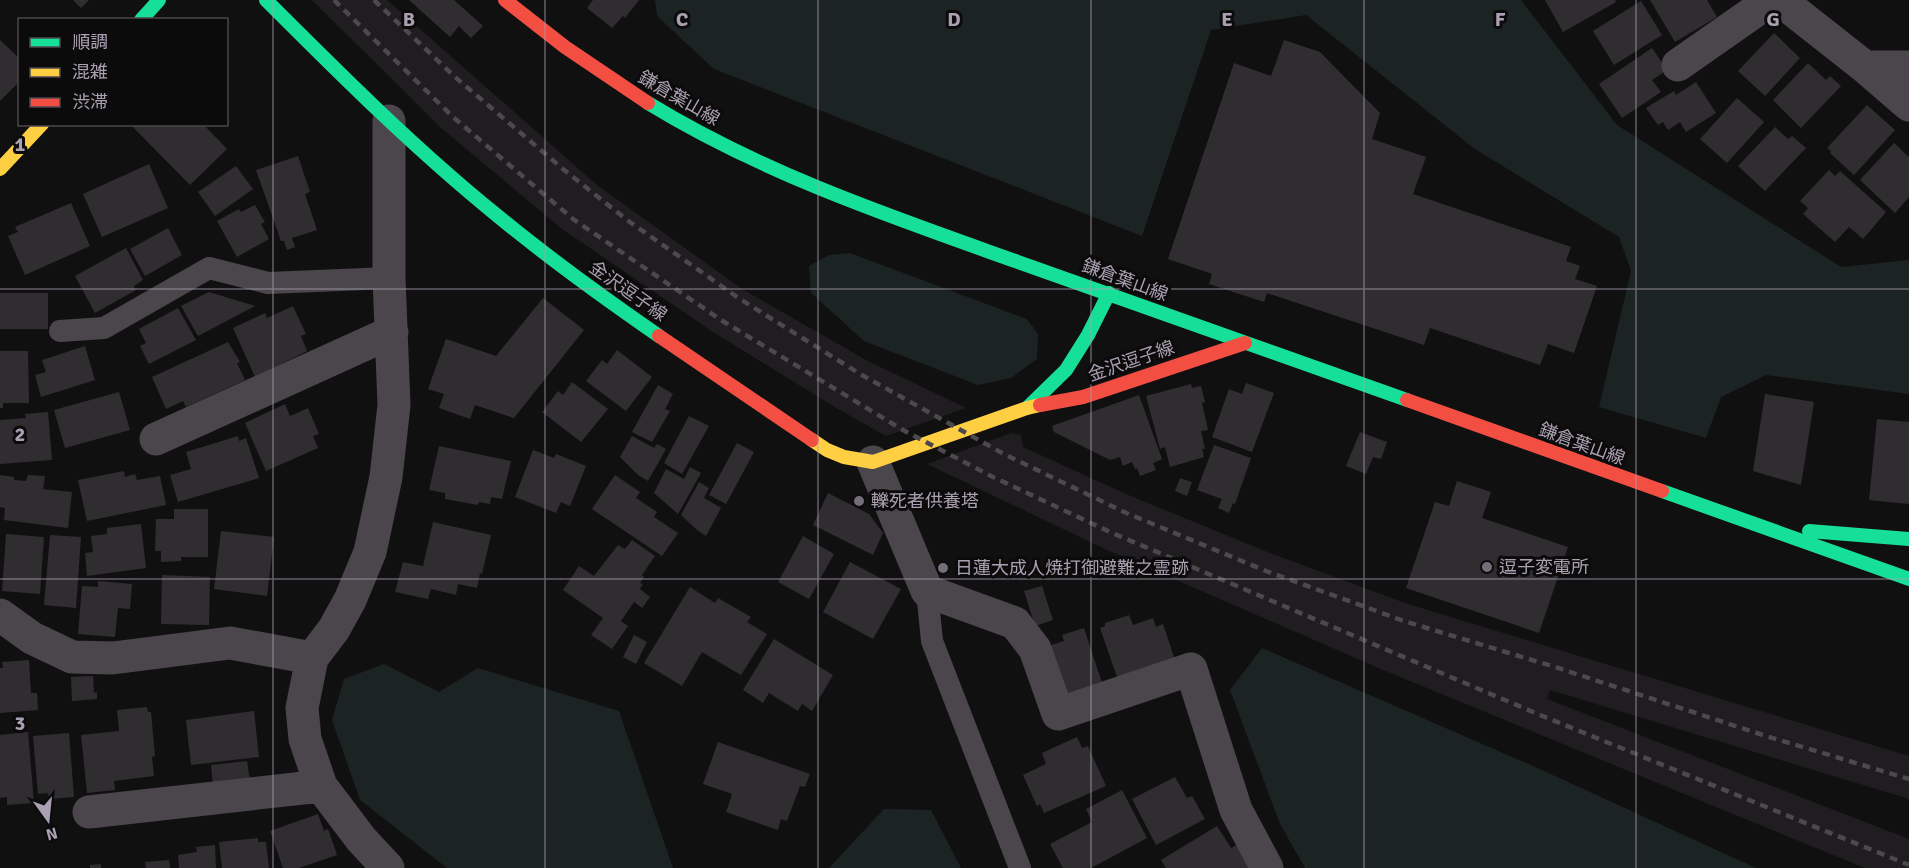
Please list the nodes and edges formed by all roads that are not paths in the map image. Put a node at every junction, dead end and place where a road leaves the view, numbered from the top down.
1 (159, 0) edge
2 (266, 0) edge
3 (505, 0) edge
4 (1771, 0) edge
5 (1780, 0) edge
6 (143, 18) edge
7 (1678, 65) dead end
8 (1865, 67) junction
9 (1909, 67) edge
10 (1909, 105) edge
11 (389, 121) junction
12 (40, 126) edge
13 (0, 169) edge
14 (389, 279) junction
15 (1109, 293) junction
16 (60, 331) dead end
17 (392, 332) junction
18 (1245, 343) junction
19 (1028, 408) junction
20 (156, 439) dead end
21 (873, 462) junction
22 (1765, 528) junction
23 (1909, 539) edge
24 (1909, 579) edge
25 (927, 591) junction
26 (0, 615) edge
27 (312, 658) junction
28 (321, 786) junction
29 (89, 812) dead end
30 (388, 868) edge
31 (1020, 868) edge
32 (1268, 868) edge

1 - 6 main road
2 - 11 main road, 金沢逗子線
3 - 15 main road, 鎌倉葉山線
4 - 7 street
5 - 8 street
8 - 9 street
8 - 10 street
11 - 14 street
11 - 21 main road, 金沢逗子線
12 - 13 main road
14 - 16 lane
14 - 17 street
15 - 18 main road, 鎌倉葉山線
15 - 19 main road, 金沢逗子線
17 - 20 street
17 - 27 street
18 - 19 main road, 金沢逗子線
18 - 22 main road, 鎌倉葉山線
19 - 21 main road, 金沢逗子線
21 - 25 street
22 - 23 main road, 鎌倉葉山線
22 - 24 main road, 鎌倉葉山線
25 - 31 lane
25 - 32 street
26 - 27 street
27 - 28 street
28 - 29 street
28 - 30 street

